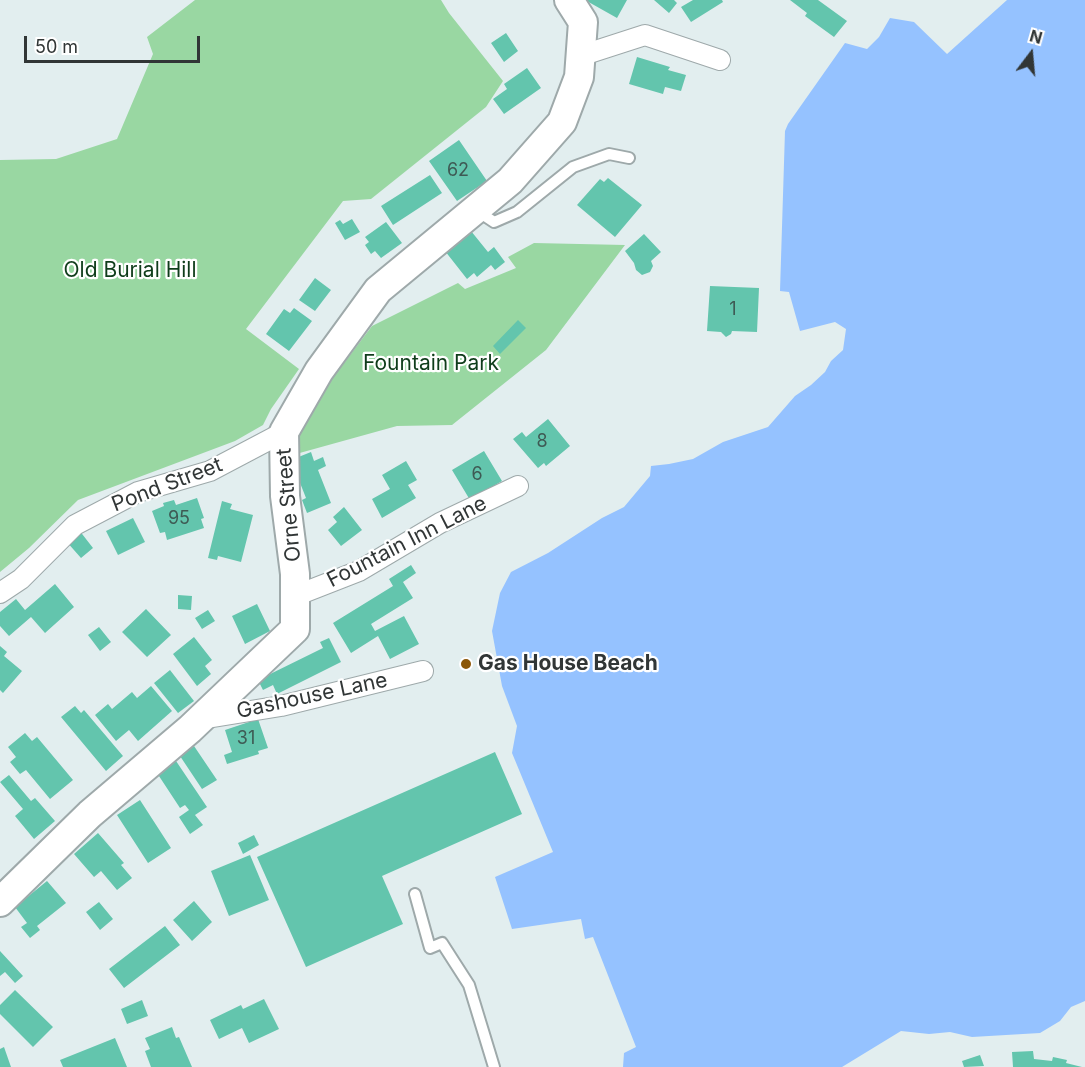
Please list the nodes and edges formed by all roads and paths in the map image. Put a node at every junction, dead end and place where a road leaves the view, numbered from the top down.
1 (569, 0) edge
2 (580, 56) junction
3 (720, 60) dead end
4 (629, 158) dead end
5 (476, 210) junction
6 (284, 432) junction
7 (518, 486) dead end
8 (0, 593) edge
9 (295, 596) junction
10 (423, 671) dead end
11 (201, 719) junction
12 (415, 894) dead end
13 (0, 902) edge
14 (494, 1067) edge

1 - 2 street, Orne Street
2 - 3 street
2 - 5 street, Orne Street
4 - 5 lane
5 - 6 street, Orne Street
6 - 8 street, Pond Street
6 - 9 street, Orne Street
7 - 9 street, Fountain Inn Lane
9 - 11 street, Orne Street
10 - 11 street, Gashouse Lane
11 - 13 street, Orne Street
12 - 14 lane

